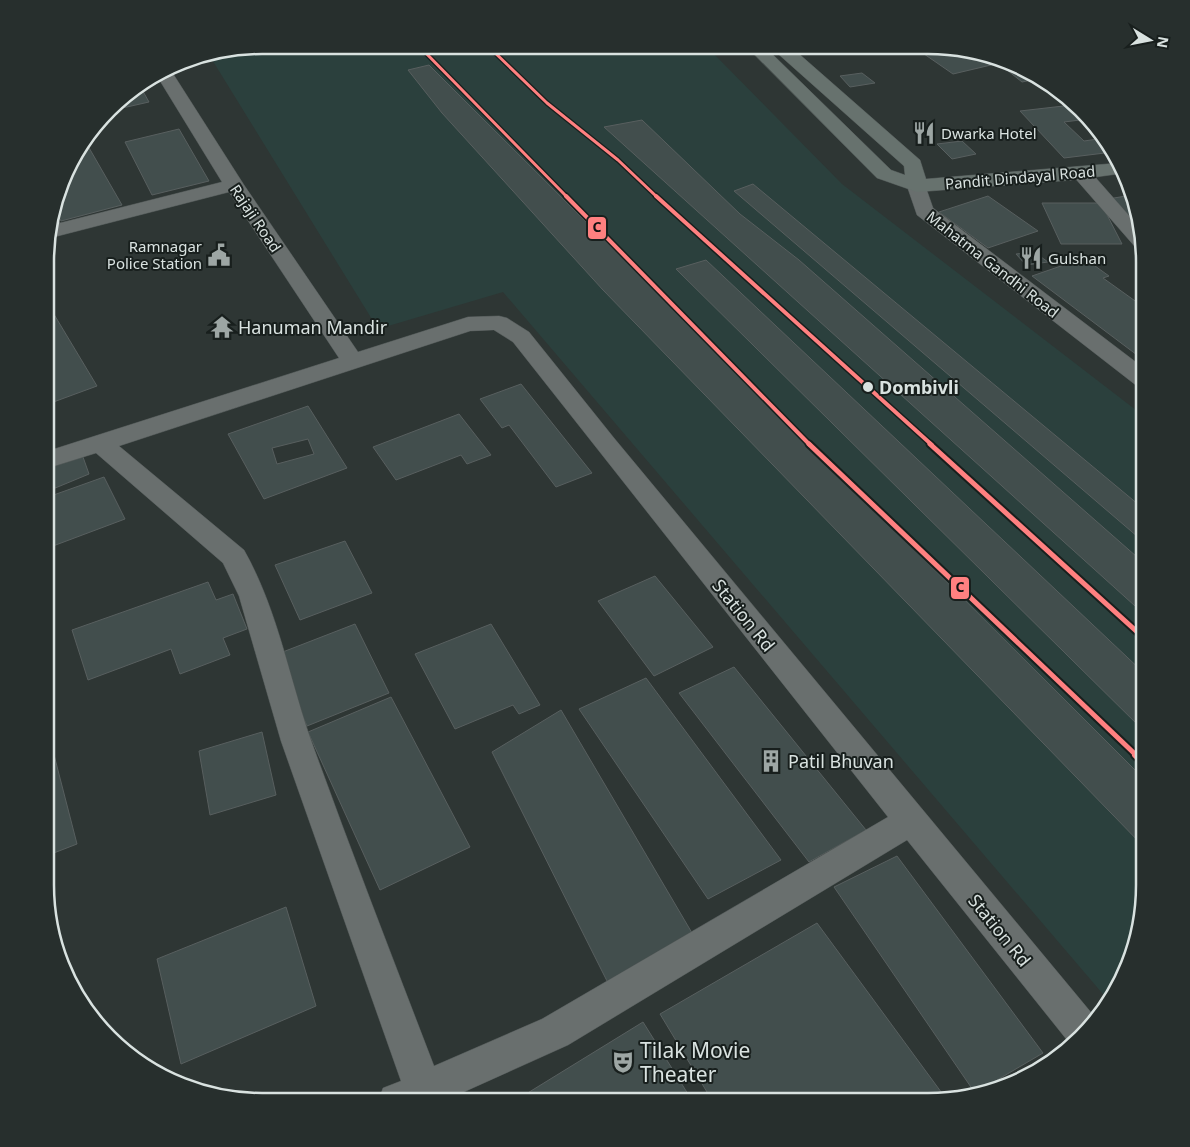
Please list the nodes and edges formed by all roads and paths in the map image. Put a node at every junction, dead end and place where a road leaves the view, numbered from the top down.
1 (762, 54) edge
2 (792, 54) edge
3 (167, 77) edge
4 (1114, 169) edge
5 (1081, 173) junction
6 (234, 185) junction
7 (917, 186) junction
8 (57, 230) edge
9 (1134, 233) edge
10 (352, 361) junction
11 (1136, 375) edge
12 (100, 443) junction
13 (54, 458) edge
14 (912, 820) junction
15 (1079, 1028) edge
16 (415, 1093) edge
17 (425, 1093) edge

1 - 7 main road
2 - 7 main road, Mahatma Gandhi Road
3 - 6 street, Rajaji Road
4 - 5 main road, Pandit Dindayal Road
5 - 7 main road, Pandit Dindayal Road
5 - 9 street
6 - 8 street
6 - 10 street, Rajaji Road
7 - 11 street, Mahatma Gandhi Road
10 - 12 street, Station Rd
10 - 14 street, Station Rd
12 - 13 street, Station Rd
12 - 16 street
14 - 15 street, Station Rd
14 - 17 street

